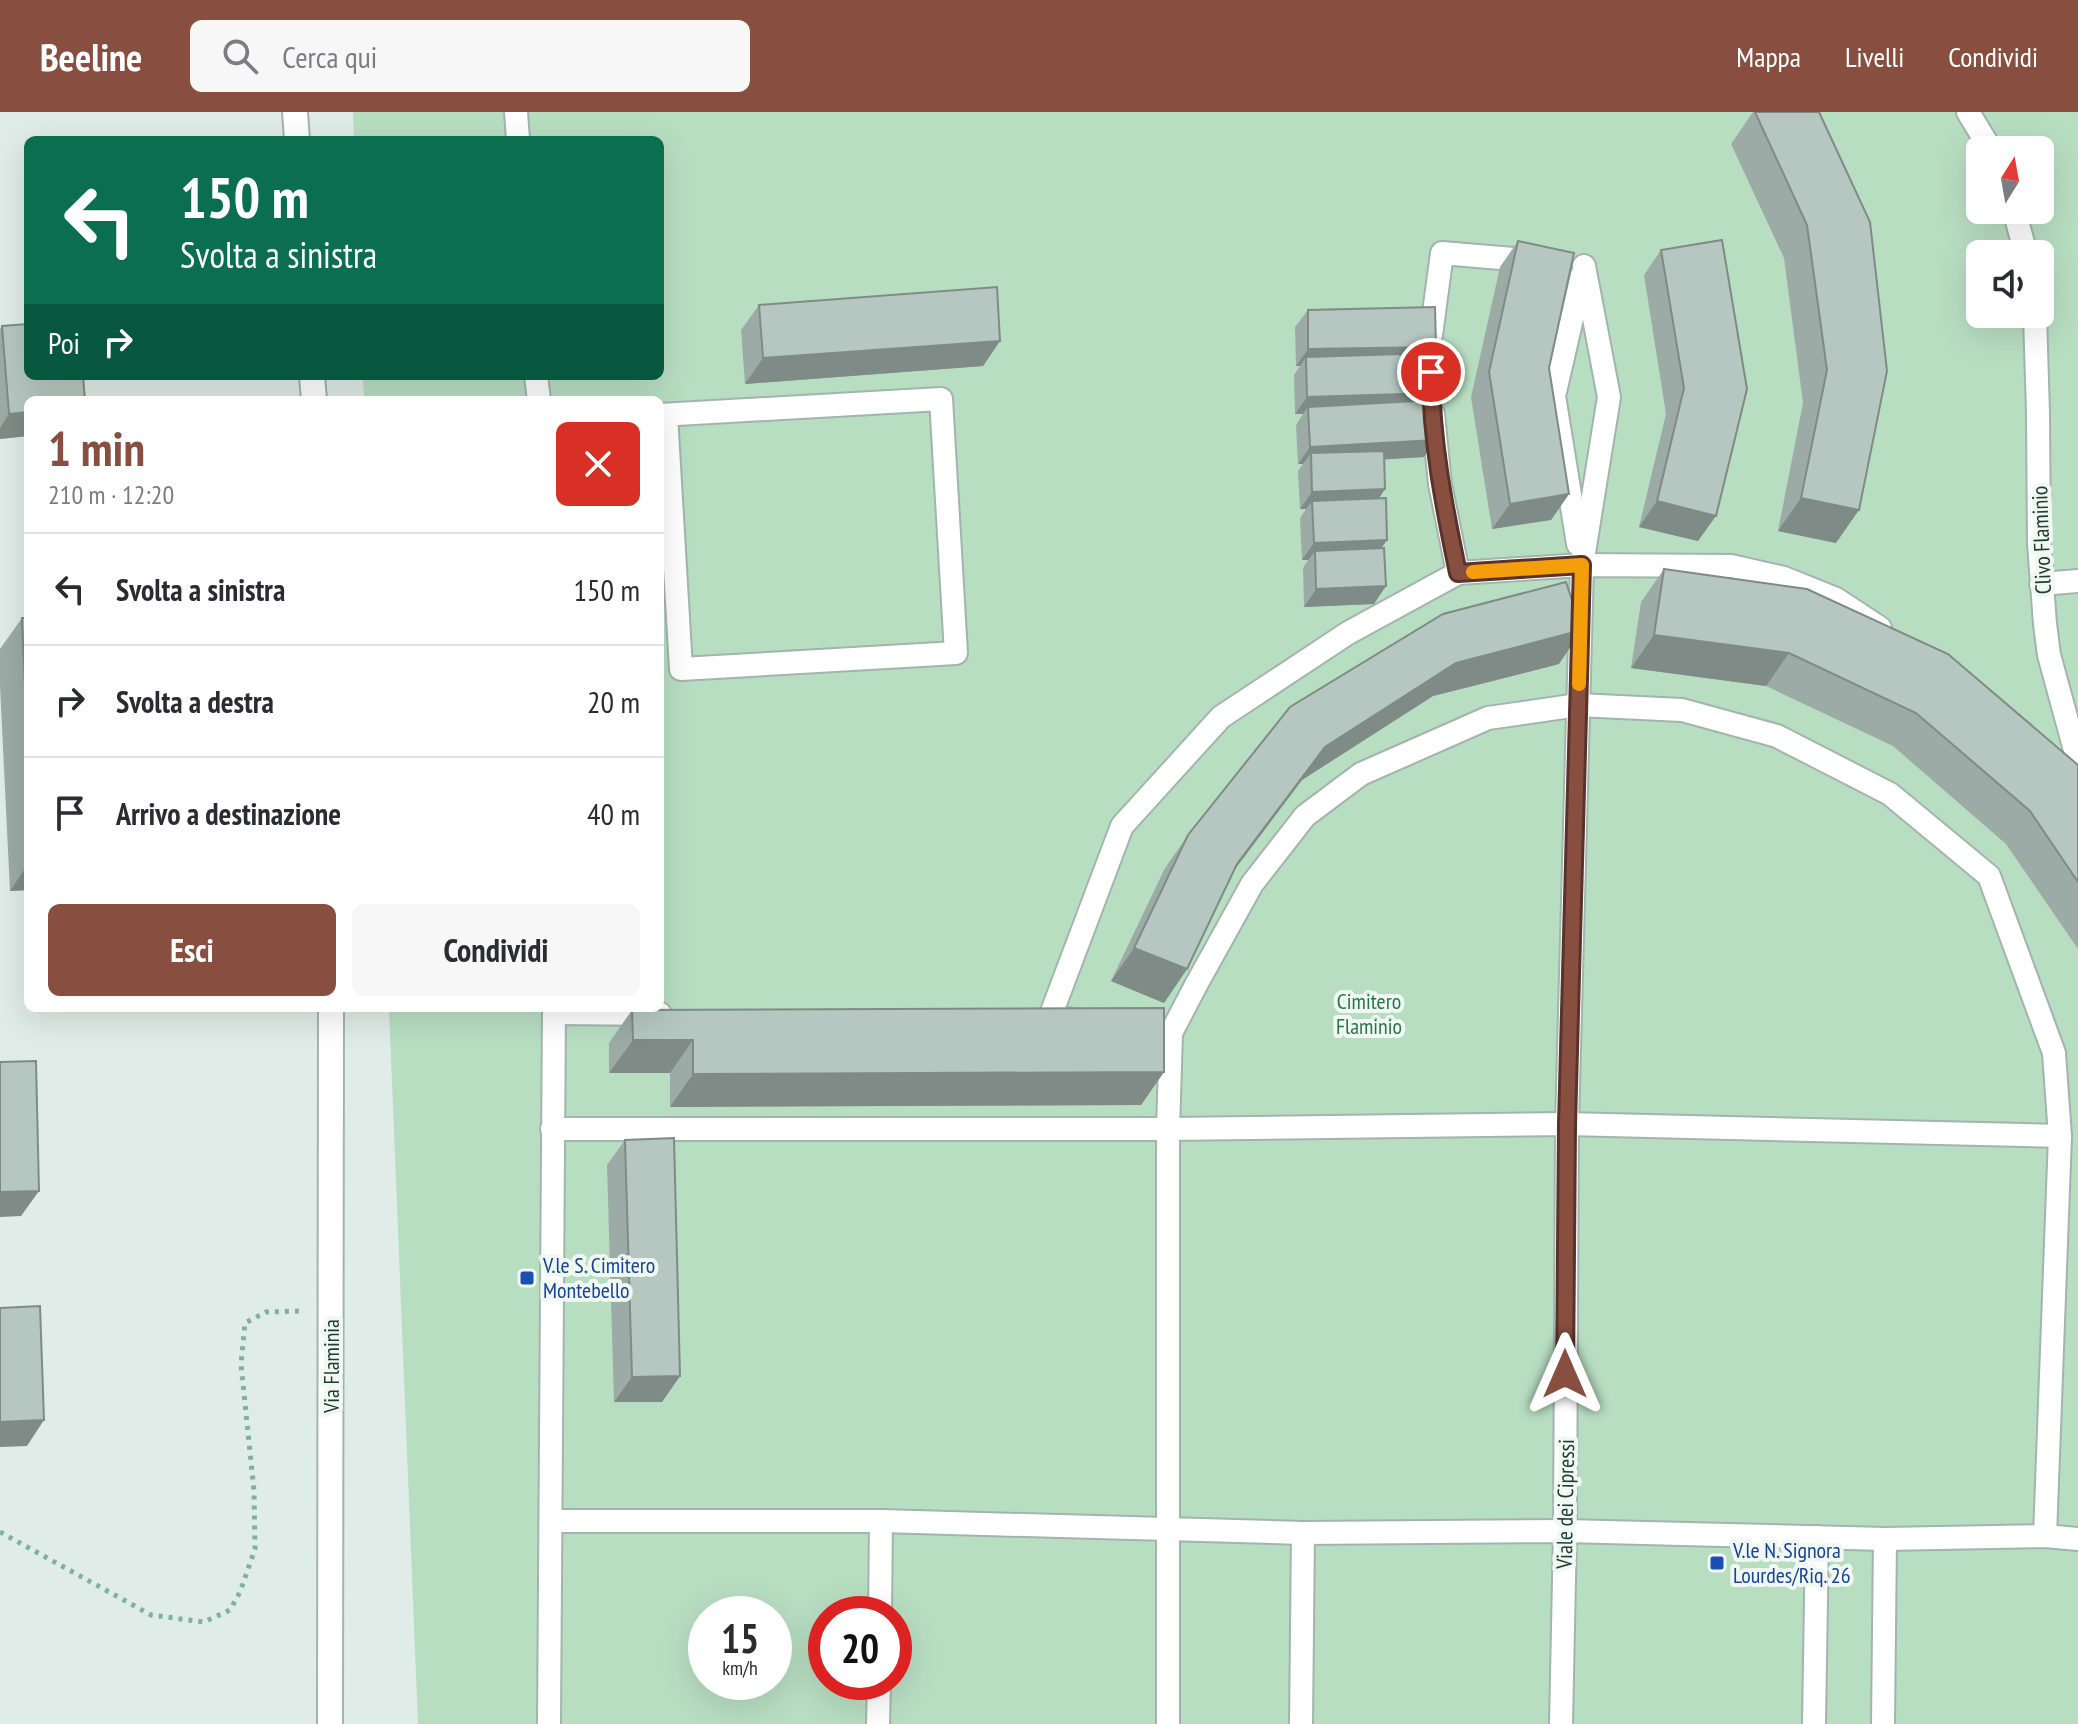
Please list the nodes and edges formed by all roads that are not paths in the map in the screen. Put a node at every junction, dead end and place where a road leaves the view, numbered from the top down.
1 (295, 112) edge
2 (516, 112) edge
3 (1968, 112) edge
4 (297, 136) edge
5 (518, 136) edge
6 (1983, 136) edge
7 (1568, 264) junction
8 (2035, 328) edge
9 (1431, 352) edge
10 (1431, 396) edge
11 (664, 415) edge
12 (664, 429) edge
13 (1582, 565) junction
14 (1458, 573) junction
15 (2078, 581) edge
16 (2041, 584) junction
17 (1903, 642) edge
18 (1578, 705) junction
19 (2078, 761) edge
20 (331, 1012) edge
21 (554, 1012) edge
22 (616, 1012) edge
23 (678, 1014) edge
24 (1096, 1023) edge
25 (1567, 1124) junction
26 (552, 1129) junction
27 (1168, 1129) junction
28 (2060, 1136) junction
29 (552, 1521) junction
30 (881, 1521) junction
31 (1169, 1529) junction
32 (1565, 1531) junction
33 (1303, 1533) junction
34 (2045, 1536) junction
35 (1817, 1537) junction
36 (1885, 1539) junction
37 (2078, 1539) edge
38 (880, 1596) edge
39 (879, 1700) edge
40 (330, 1724) edge
41 (549, 1724) edge
42 (878, 1724) edge
43 (1168, 1724) edge
44 (1301, 1724) edge
45 (1561, 1724) edge
46 (1814, 1724) edge
47 (1883, 1724) edge

1 - 4 street
2 - 5 lane
3 - 6 lane
7 - 9 lane
7 - 13 lane
7 - 13 lane
8 - 16 lane, Clivo Flaminio
10 - 14 lane
11 - 12 lane
13 - 14 lane
13 - 17 lane
13 - 18 lane, Viale dei Cipressi
14 - 24 lane
15 - 16 lane
16 - 19 lane, Clivo Flaminio
18 - 25 lane, Viale dei Cipressi
18 - 27 lane
18 - 28 lane
20 - 40 street, Via Flaminia
21 - 26 lane
22 - 23 lane
25 - 27 lane
25 - 28 lane
25 - 32 lane, Viale dei Cipressi
26 - 27 lane
26 - 29 lane
27 - 31 lane
28 - 34 lane
29 - 30 lane
29 - 41 lane
30 - 31 lane
30 - 38 lane
31 - 33 lane
31 - 43 lane
32 - 33 lane
32 - 35 lane
32 - 45 lane, Viale dei Cipressi
33 - 44 lane
34 - 36 lane
34 - 37 lane
35 - 36 lane
35 - 46 lane
36 - 47 lane
39 - 42 lane

